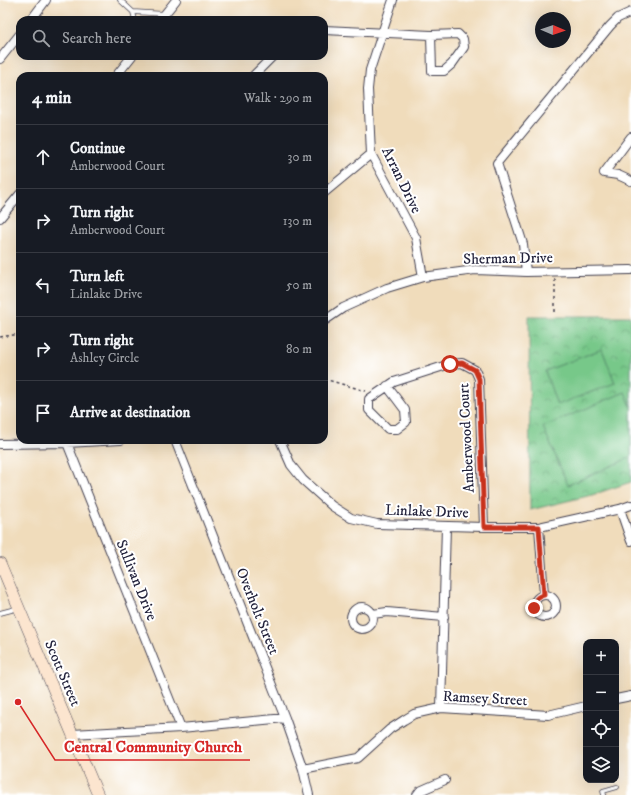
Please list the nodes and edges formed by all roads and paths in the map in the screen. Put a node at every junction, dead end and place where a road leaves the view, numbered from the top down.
1 (46, 0) edge
2 (120, 0) edge
3 (393, 0) edge
4 (172, 2) edge
5 (133, 12) junction
6 (631, 12) edge
7 (34, 16) edge
8 (134, 16) edge
9 (157, 16) edge
10 (164, 16) edge
11 (328, 30) edge
12 (381, 34) junction
13 (431, 35) junction
14 (16, 39) edge
15 (0, 59) edge
16 (129, 60) edge
17 (268, 60) edge
18 (119, 72) edge
19 (257, 72) edge
20 (631, 137) edge
21 (371, 154) junction
22 (631, 181) edge
23 (328, 190) edge
24 (16, 199) edge
25 (0, 218) edge
26 (631, 270) edge
27 (555, 271) junction
28 (526, 272) junction
29 (423, 277) junction
30 (555, 315) dead end
31 (328, 318) edge
32 (16, 335) edge
33 (0, 337) edge
34 (328, 380) edge
35 (387, 386) junction
36 (376, 394) junction
37 (0, 444) edge
38 (16, 444) edge
39 (67, 444) edge
40 (177, 444) edge
41 (282, 444) edge
42 (631, 505) edge
43 (620, 509) junction
44 (446, 526) junction
45 (484, 527) junction
46 (539, 527) junction
47 (631, 541) edge
48 (0, 563) edge
49 (544, 595) dead end
50 (19, 608) junction
51 (0, 613) edge
52 (372, 614) dead end
53 (444, 617) junction
54 (631, 696) edge
55 (619, 698) edge
56 (583, 707) edge
57 (441, 708) junction
58 (285, 718) junction
59 (181, 728) junction
60 (72, 734) junction
61 (303, 768) junction
62 (445, 780) dead end
63 (617, 787) dead end
64 (98, 795) edge
65 (309, 795) edge
66 (417, 795) edge
67 (604, 795) edge

1 - 7 street
2 - 5 lane
3 - 12 street, Arran Drive
4 - 10 street
5 - 8 lane
5 - 9 lane
6 - 28 street
11 - 12 street
12 - 13 street
12 - 21 street, Arran Drive
13 - 13 street
14 - 15 street
16 - 18 street
17 - 19 street
20 - 22 street
21 - 23 street
21 - 29 street, Arran Drive
24 - 25 street
26 - 27 street, Sherman Drive
27 - 28 street, Sherman Drive
27 - 30 path
28 - 29 street, Sherman Drive
29 - 31 street, Sherman Drive
32 - 33 path
34 - 36 path
35 - 36 street, Amberwood Court
35 - 36 street
35 - 45 street, Amberwood Court
37 - 38 street
39 - 59 street, Sullivan Drive
40 - 58 street, Overholt Street
41 - 44 street, Linlake Drive
42 - 43 street, Linlake Drive
43 - 46 street, Linlake Drive
43 - 47 street
44 - 45 street, Linlake Drive
44 - 53 street
45 - 46 street, Linlake Drive
46 - 49 street
48 - 50 main road, Scott Street
50 - 51 lane
50 - 60 main road, Scott Street
52 - 53 street
53 - 57 street
54 - 55 street
56 - 57 street, Ramsey Street
57 - 61 street, Ramsey Street
58 - 59 street
58 - 61 street, Overholt Street
59 - 60 street
60 - 64 main road, Scott Street
61 - 65 street, Overholt Street
62 - 66 street
63 - 67 lane

